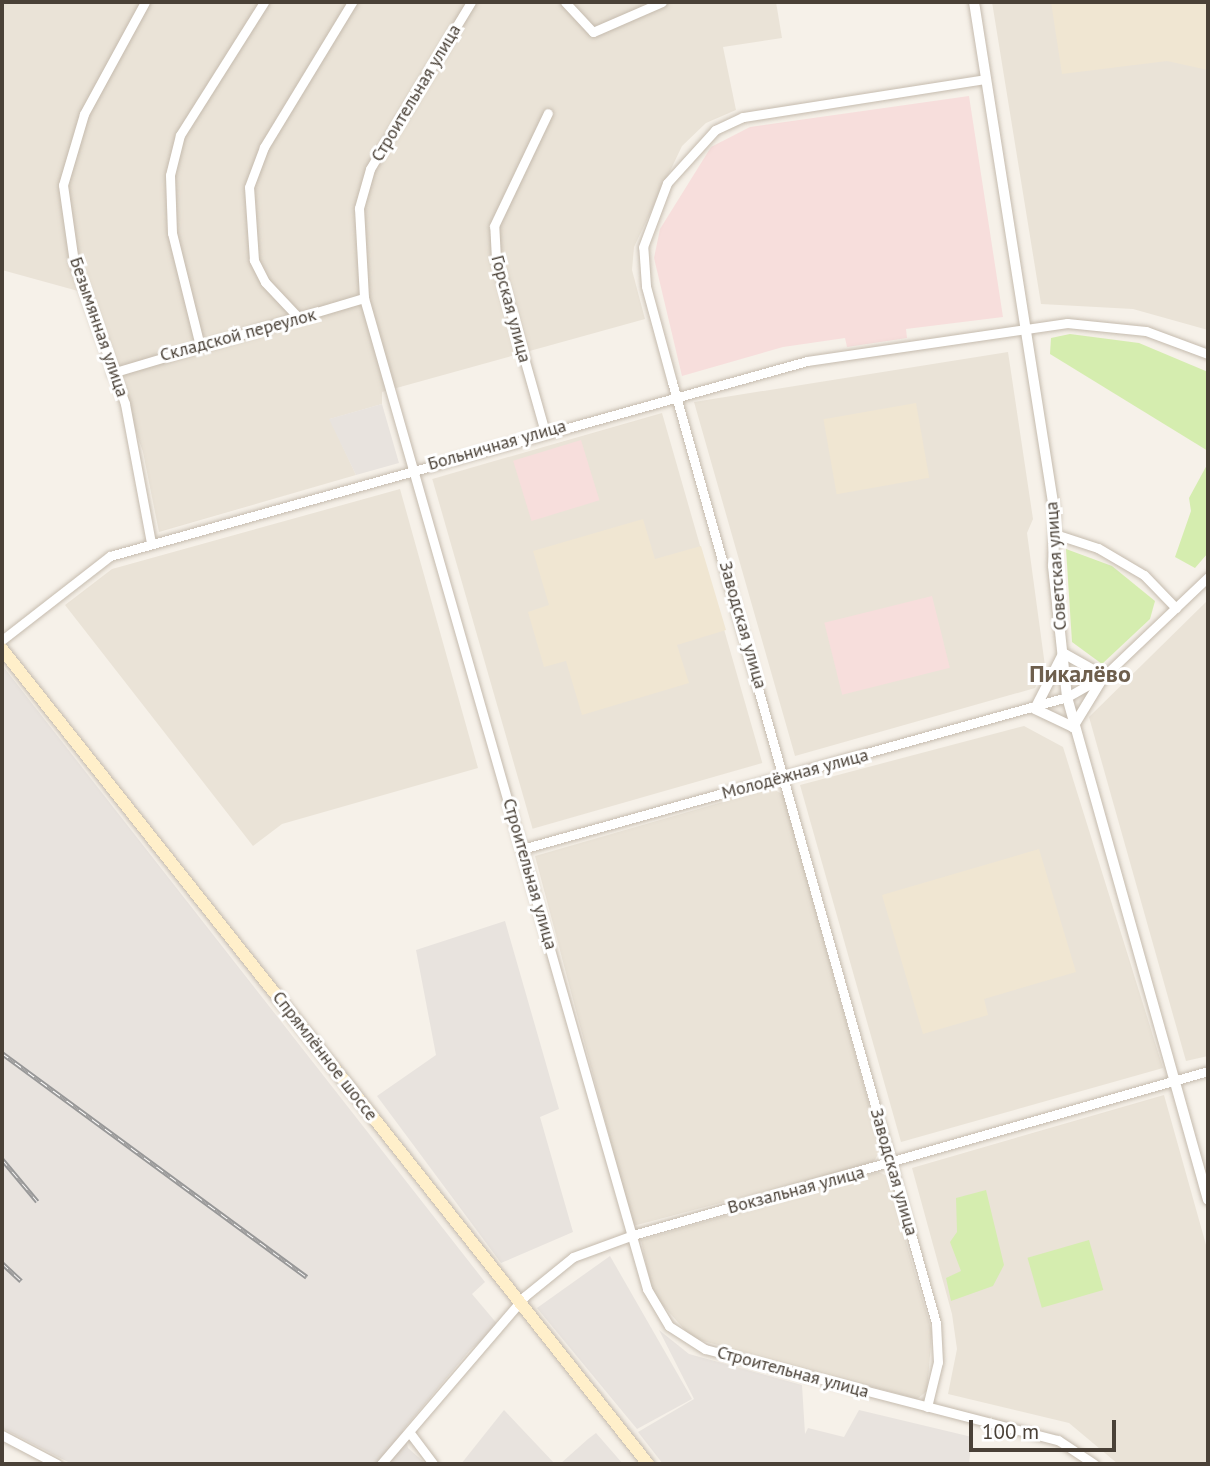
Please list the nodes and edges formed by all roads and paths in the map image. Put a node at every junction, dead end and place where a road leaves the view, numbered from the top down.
1 (145, 2) edge
2 (264, 2) edge
3 (352, 2) edge
4 (471, 2) edge
5 (565, 2) edge
6 (662, 2) edge
7 (974, 2) edge
8 (985, 79) junction
9 (548, 113) dead end
10 (364, 299) junction
11 (298, 317) junction
12 (1024, 329) junction
13 (199, 342) junction
14 (1208, 354) edge
15 (112, 373) junction
16 (676, 395) junction
17 (545, 432) junction
18 (411, 469) junction
19 (1055, 534) junction
20 (151, 543) junction
21 (1208, 577) edge
22 (1176, 608) junction
23 (2, 640) edge
24 (2, 649) edge
25 (1063, 653) junction
26 (1104, 676) junction
27 (1067, 697) junction
28 (1035, 709) junction
29 (1073, 727) junction
30 (786, 775) junction
31 (522, 849) junction
32 (1208, 1071) edge
33 (1174, 1081) junction
34 (891, 1164) junction
35 (1208, 1200) edge
36 (633, 1235) junction
37 (521, 1302) junction
38 (927, 1406) junction
39 (410, 1433) junction
40 (2, 1435) edge
41 (57, 1464) edge
42 (381, 1464) edge
43 (433, 1464) edge
44 (648, 1464) edge
45 (1094, 1464) edge

1 - 15 street, Безымянная улица
2 - 13 street
3 - 11 street
4 - 10 street, Строительная улица
5 - 6 street
7 - 8 street, Советская улица
8 - 12 street, Советская улица
8 - 16 street, Заводская улица
9 - 17 street, Горская улица
10 - 11 street, Складской переулок
10 - 18 street, Строительная улица
11 - 13 street, Складской переулок
12 - 14 street, Больничная улица
12 - 16 street, Больничная улица
12 - 19 street, Советская улица
13 - 15 street, Складской переулок
15 - 20 street, Безымянная улица
16 - 17 street, Больничная улица
16 - 30 street, Заводская улица
17 - 18 street, Больничная улица
18 - 20 street, Больничная улица
18 - 31 street, Строительная улица
19 - 22 street
19 - 25 street, Советская улица
20 - 23 street, Больничная улица
21 - 22 street, Молодёжная улица
22 - 26 street, Молодёжная улица
24 - 37 main road, Спрямлённое шоссе
25 - 26 street
25 - 27 street, Советская улица
25 - 28 street
26 - 27 street, Молодёжная улица
26 - 29 street
27 - 28 street, Молодёжная улица
27 - 29 street, Советская улица
28 - 29 street
28 - 30 street, Молодёжная улица
29 - 33 street, Советская улица
30 - 31 street, Молодёжная улица
30 - 34 street, Заводская улица
31 - 36 street, Строительная улица
32 - 33 street, Вокзальная улица
33 - 34 street, Вокзальная улица
33 - 35 street, Советская улица
34 - 36 street, Вокзальная улица
34 - 38 street, Заводская улица
36 - 37 street, Вокзальная улица
36 - 38 street, Строительная улица
37 - 39 street, Вокзальная улица
37 - 44 main road, Спрямлённое шоссе
38 - 45 street, Строительная улица
39 - 42 street, Вокзальная улица
39 - 43 street
40 - 41 street

